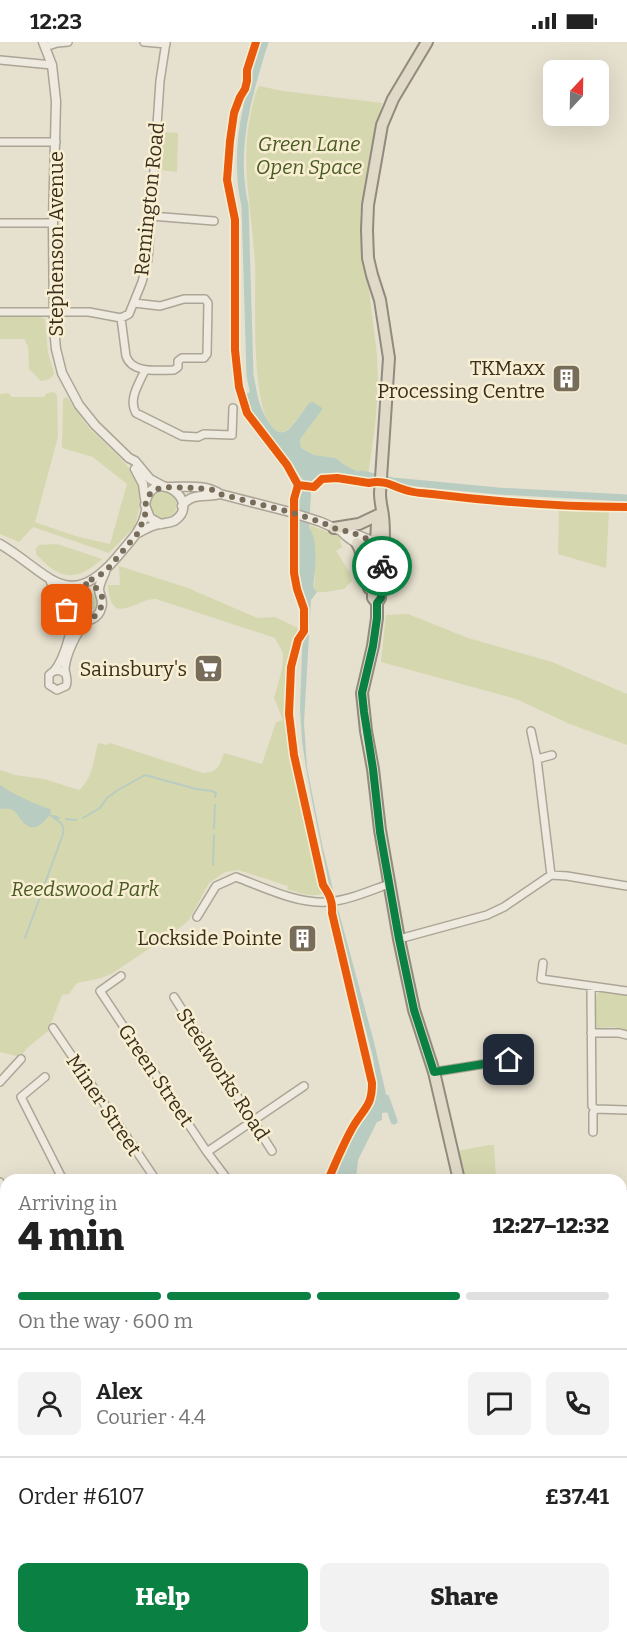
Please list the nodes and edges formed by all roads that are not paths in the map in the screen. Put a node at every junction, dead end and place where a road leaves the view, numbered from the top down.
1 (68, 42) edge
2 (144, 42) edge
3 (427, 42) edge
4 (166, 43) edge
5 (44, 45) edge
6 (0, 60) edge
7 (51, 65) junction
8 (0, 142) edge
9 (56, 142) junction
10 (152, 216) junction
11 (214, 221) dead end
12 (0, 223) edge
13 (53, 223) junction
14 (134, 303) junction
15 (54, 311) junction
16 (0, 312) edge
17 (121, 318) junction
18 (145, 370) junction
19 (233, 408) dead end
20 (129, 458) junction
21 (167, 487) junction
22 (220, 494) junction
23 (182, 506) junction
24 (146, 508) junction
25 (379, 512) junction
26 (161, 524) junction
27 (338, 529) junction
28 (134, 537) junction
29 (357, 543) junction
30 (0, 544) edge
31 (379, 547) junction
32 (107, 569) junction
33 (49, 579) junction
34 (80, 584) junction
35 (101, 595) junction
36 (375, 598) junction
37 (65, 604) junction
38 (70, 614) junction
39 (89, 620) junction
40 (54, 671) junction
41 (66, 674) junction
42 (531, 731) dead end
43 (552, 755) dead end
44 (537, 759) junction
45 (551, 875) junction
46 (389, 884) junction
47 (627, 886) edge
48 (196, 917) dead end
49 (399, 939) junction
50 (543, 963) dead end
51 (121, 976) dead end
52 (591, 987) junction
53 (627, 991) edge
54 (174, 997) dead end
55 (53, 1028) dead end
56 (591, 1032) junction
57 (627, 1035) edge
58 (21, 1059) dead end
59 (509, 1060) dead end
60 (434, 1072) junction
61 (45, 1077) dead end
62 (0, 1082) edge
63 (304, 1086) dead end
64 (595, 1109) junction
65 (627, 1110) edge
66 (252, 1121) junction
67 (593, 1132) dead end
68 (272, 1151) dead end
69 (207, 1152) junction
70 (60, 1174) edge
71 (152, 1174) edge
72 (224, 1174) edge
73 (458, 1174) edge

1 - 5 street
2 - 4 street
3 - 25 highway
4 - 10 street, Remington Road
5 - 7 street, Stephenson Avenue
6 - 7 street
7 - 9 street, Stephenson Avenue
8 - 9 street
9 - 13 street, Stephenson Avenue
10 - 11 street
10 - 14 street, Remington Road
12 - 13 street
13 - 15 street, Stephenson Avenue
14 - 17 street, Remington Road
14 - 18 street
15 - 16 street
15 - 17 street
15 - 20 street, Stephenson Avenue
17 - 18 street
18 - 19 street
20 - 21 street, Stephenson Avenue
20 - 24 street, Stephenson Avenue
21 - 22 street
21 - 23 street
21 - 24 street
22 - 23 street
22 - 27 street
23 - 26 street
24 - 26 street
24 - 28 street
25 - 27 highway
25 - 31 highway
26 - 28 street
27 - 29 street
27 - 31 street
28 - 32 street
29 - 31 street
29 - 36 highway
30 - 33 street
31 - 36 highway
32 - 34 street
32 - 35 street
33 - 34 street
33 - 37 street
34 - 35 street
34 - 37 street
35 - 39 street
36 - 46 highway
37 - 38 street
38 - 39 street
38 - 40 street
39 - 41 street
40 - 41 street
40 - 41 street
42 - 44 street
43 - 44 street
44 - 45 street
45 - 47 street
45 - 49 street
46 - 48 street
46 - 49 highway
49 - 60 highway
50 - 52 street
51 - 69 street, Green Street
52 - 53 street
52 - 56 street
54 - 66 street, Steelworks Road
55 - 71 street, Miner Street
56 - 57 street
56 - 64 street
58 - 62 street
59 - 60 street
60 - 73 highway
61 - 70 street
63 - 66 street
64 - 65 street
64 - 67 street
66 - 68 street, Steelworks Road
66 - 69 street
69 - 72 street, Green Street

